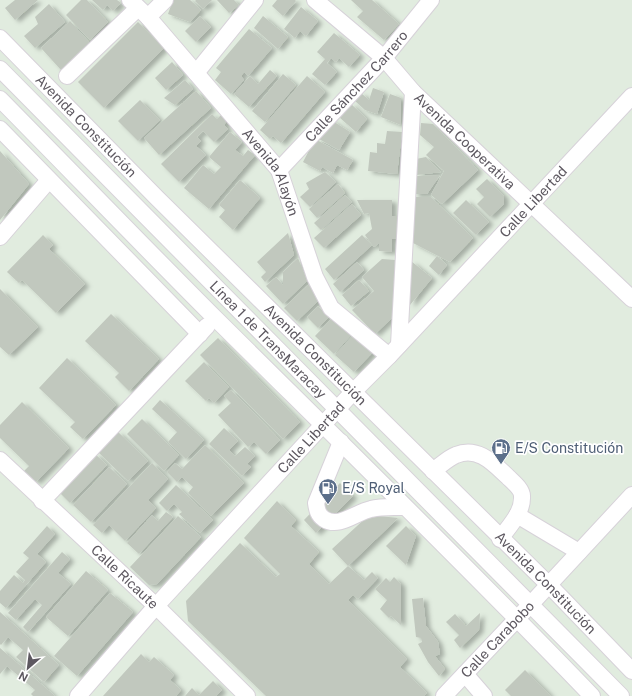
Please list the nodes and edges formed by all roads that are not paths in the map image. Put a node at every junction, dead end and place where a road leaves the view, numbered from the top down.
1 (165, 0) edge
2 (255, 0) edge
3 (315, 0) edge
4 (431, 0) edge
5 (139, 8) edge
6 (0, 38) edge
7 (384, 58) junction
8 (0, 70) edge
9 (196, 72) junction
10 (68, 76) dead end
11 (413, 92) junction
12 (632, 96) edge
13 (0, 99) edge
14 (0, 129) edge
15 (279, 170) junction
16 (49, 180) junction
17 (532, 204) junction
18 (0, 237) edge
19 (632, 300) edge
20 (216, 318) junction
21 (200, 334) junction
22 (394, 351) junction
23 (353, 392) junction
24 (337, 410) junction
25 (324, 424) junction
26 (341, 442) junction
27 (0, 460) edge
28 (433, 471) junction
29 (632, 495) edge
30 (42, 501) junction
31 (405, 506) junction
32 (517, 515) junction
33 (500, 539) junction
34 (578, 552) junction
35 (549, 585) junction
36 (530, 605) junction
37 (156, 606) junction
38 (518, 618) junction
39 (632, 671) edge
40 (465, 674) junction
41 (78, 696) edge
42 (247, 696) edge
43 (444, 696) edge
44 (484, 696) edge
45 (592, 696) edge
46 (621, 696) edge

1 - 5 street
2 - 9 street
3 - 7 street, Avenida Cooperativa
4 - 7 street, Calle Sánchez Carrero
5 - 9 street, Avenida Alayón
5 - 10 street
6 - 23 street, Avenida Constitución
7 - 11 street, Avenida Cooperativa
7 - 15 street, Calle Sánchez Carrero
8 - 24 street, Línea 1 de TransMaracay
9 - 15 street, Avenida Alayón
11 - 17 street, Avenida Cooperativa
11 - 22 street
12 - 17 street, Calle Libertad
13 - 20 street
14 - 16 street
15 - 22 street, Avenida Alayón
16 - 18 street
16 - 21 street
17 - 19 street, Avenida Cooperativa
17 - 22 street, Calle Libertad
20 - 21 street
20 - 25 street
21 - 30 street
22 - 23 street, Calle Libertad
23 - 24 street, Calle Libertad
23 - 28 street, Avenida Constitución
24 - 25 street, Calle Libertad
24 - 36 street, Línea 1 de TransMaracay
25 - 26 street
25 - 37 street, Calle Libertad
26 - 31 street
26 - 31 street
27 - 30 street, Calle Ricaute
28 - 32 street
28 - 33 street, Avenida Constitución
29 - 34 street, Calle Carabobo
30 - 37 street, Calle Ricaute
31 - 38 street
32 - 33 street
32 - 34 street
33 - 35 street, Avenida Constitución
34 - 35 street, Calle Carabobo
35 - 36 street, Calle Carabobo
35 - 39 street, Avenida Constitución
36 - 38 street, Calle Carabobo
36 - 46 street, Línea 1 de TransMaracay
37 - 41 street, Calle Libertad
37 - 42 street, Calle Ricaute
38 - 40 street, Calle Carabobo
38 - 45 street
40 - 43 street, Calle Carabobo
40 - 44 street

